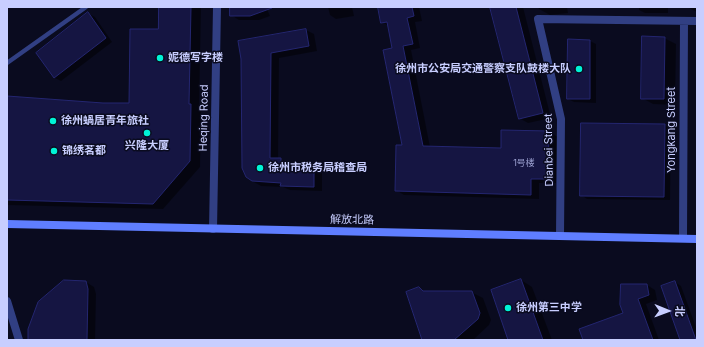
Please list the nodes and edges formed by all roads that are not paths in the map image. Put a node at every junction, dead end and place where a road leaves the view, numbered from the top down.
1 (86, 7) edge
2 (217, 7) edge
3 (684, 21) junction
4 (697, 21) edge
5 (7, 63) edge
6 (7, 224) edge
7 (212, 229) junction
8 (560, 236) junction
9 (683, 238) junction
10 (697, 239) edge
11 (7, 302) edge
12 (19, 340) edge

1 - 5 lane
2 - 7 street, Heqing Road
3 - 4 street
3 - 8 street, Dianbei Street
3 - 9 street, Yongkang Street
6 - 7 main road, 解放北路
7 - 8 main road, 解放北路
8 - 9 main road, 解放北路
9 - 10 main road, 解放北路
11 - 12 street

